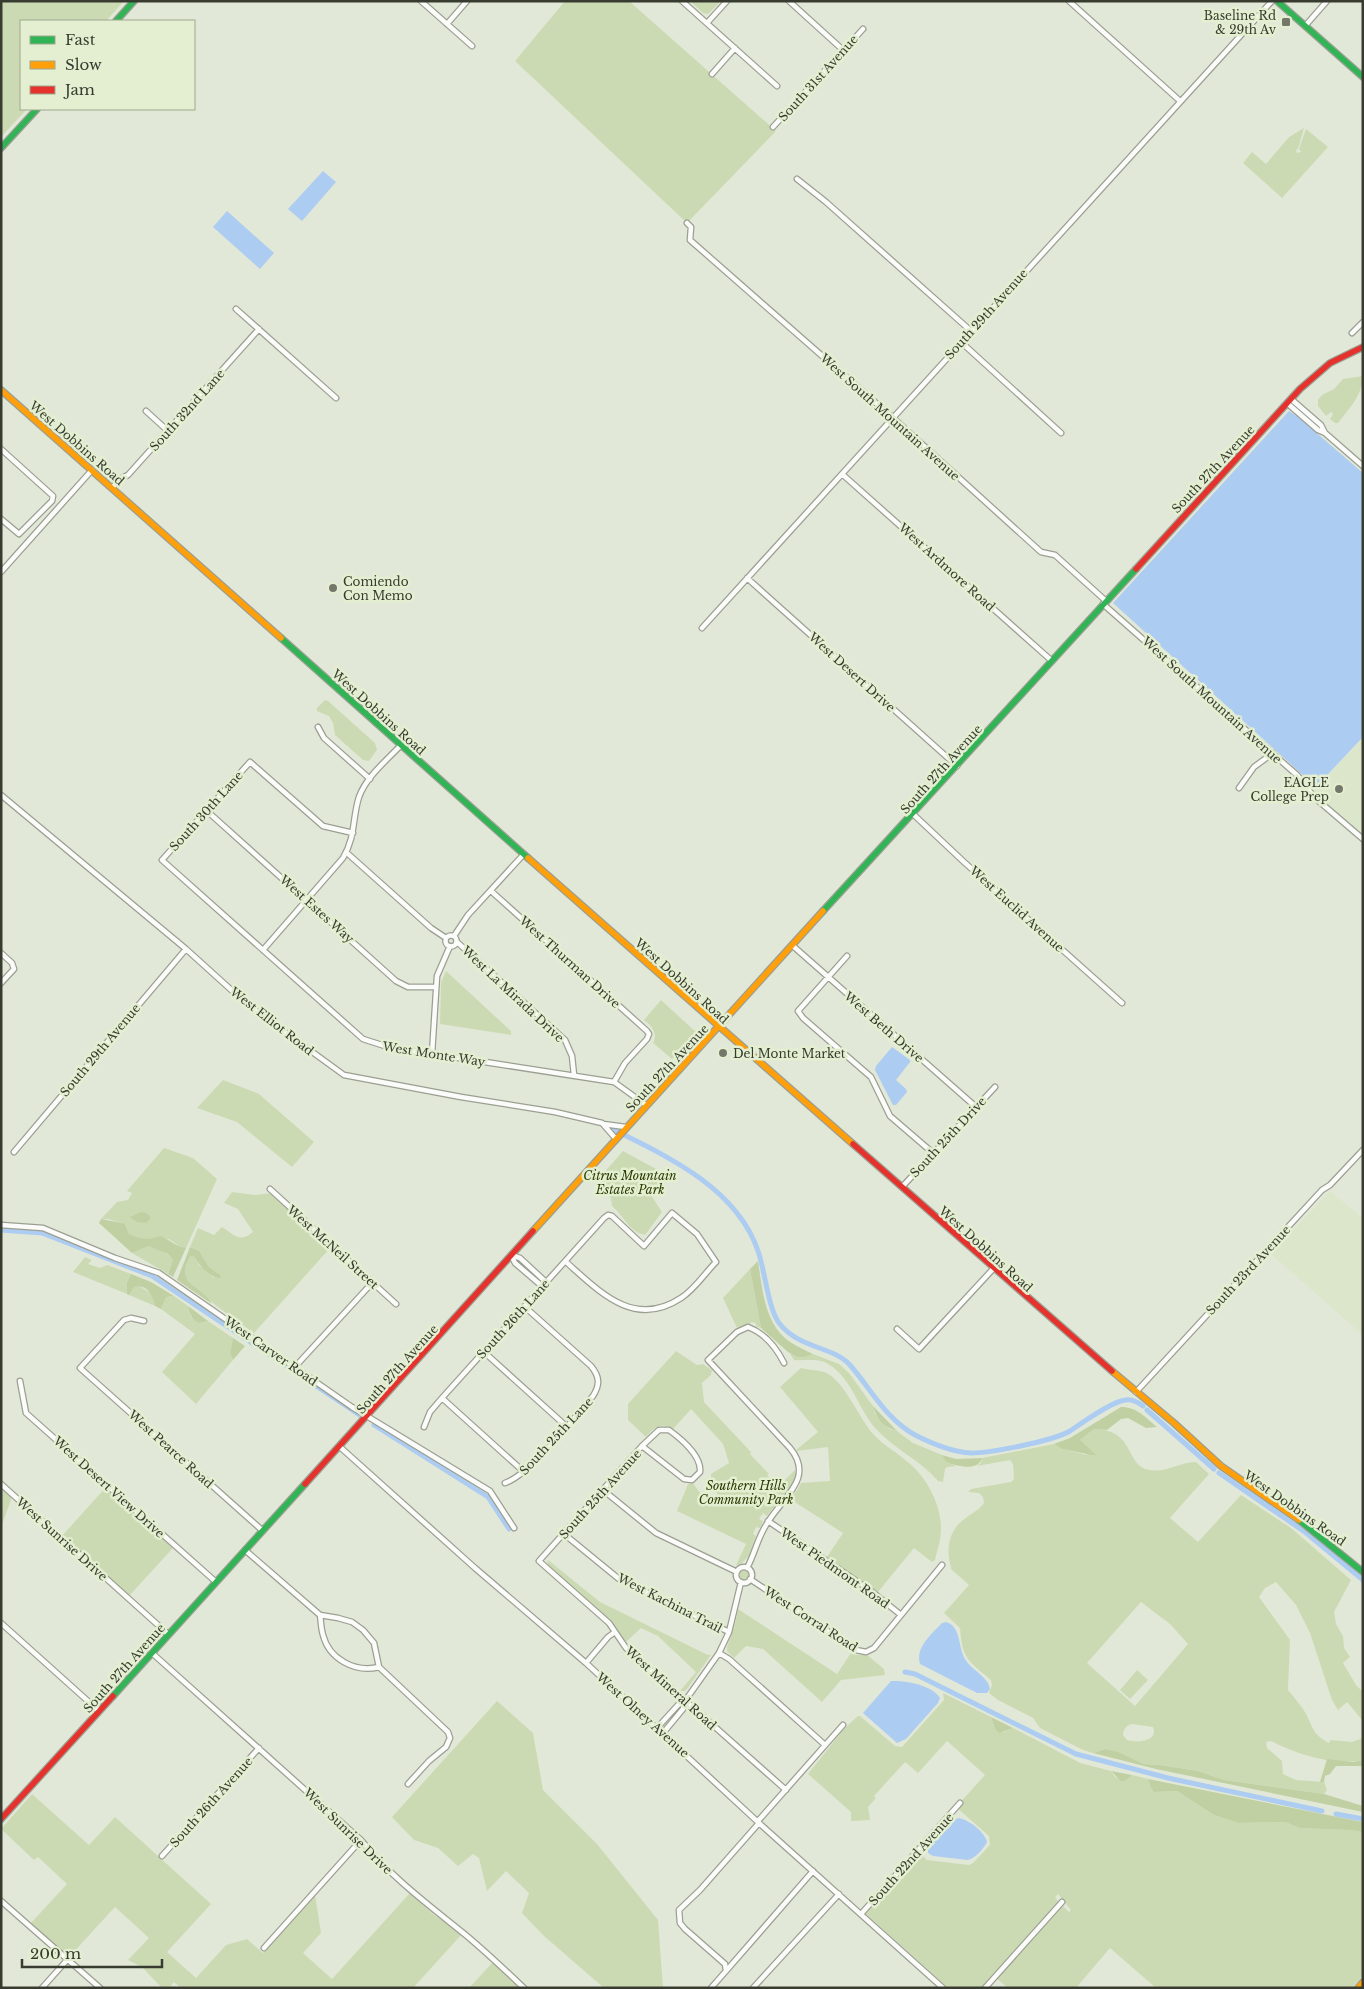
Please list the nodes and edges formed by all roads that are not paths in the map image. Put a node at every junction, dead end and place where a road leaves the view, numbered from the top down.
1 (134, 1) edge
2 (421, 1) edge
3 (467, 1) edge
4 (682, 1) edge
5 (727, 1) edge
6 (789, 1) edge
7 (1069, 1) edge
8 (1272, 1) edge
9 (1277, 1) edge
10 (1327, 1) edge
11 (117, 20) edge
12 (707, 23) junction
13 (447, 24) junction
14 (1304, 26) junction
15 (863, 29) dead end
16 (472, 46) dead end
17 (735, 48) junction
18 (843, 50) junction
19 (712, 74) dead end
20 (1363, 77) edge
21 (777, 86) dead end
22 (1180, 101) junction
23 (36, 110) edge
24 (773, 127) dead end
25 (1, 148) edge
26 (797, 179) dead end
27 (687, 223) dead end
28 (236, 309) dead end
29 (1363, 322) edge
30 (259, 329) junction
31 (971, 331) junction
32 (1352, 333) dead end
33 (961, 342) junction
34 (1363, 347) edge
35 (1, 390) edge
36 (336, 398) dead end
37 (1289, 401) junction
38 (146, 411) dead end
39 (892, 418) junction
40 (168, 431) junction
41 (1061, 433) dead end
42 (1, 449) edge
43 (1363, 466) edge
44 (92, 470) junction
45 (842, 474) junction
46 (112, 488) junction
47 (1, 519) edge
48 (1, 572) edge
49 (747, 578) junction
50 (1104, 602) junction
51 (702, 628) dead end
52 (1052, 661) junction
53 (318, 727) dead end
54 (401, 745) junction
55 (1272, 753) junction
56 (957, 766) junction
57 (370, 779) junction
58 (1239, 788) dead end
59 (1, 795) edge
60 (207, 810) junction
61 (913, 814) junction
62 (354, 833) junction
63 (1363, 839) edge
64 (346, 853) junction
65 (524, 854) junction
66 (162, 860) joint
67 (490, 891) junction
68 (307, 900) junction
69 (454, 936) junction
70 (446, 938) junction
71 (457, 942) junction
72 (450, 946) junction
73 (793, 946) junction
74 (186, 949) junction
75 (263, 950) junction
76 (1, 953) edge
77 (847, 956) dead end
78 (828, 977) junction
79 (1, 983) edge
80 (436, 987) junction
81 (1122, 1003) dead end
82 (718, 1027) junction
83 (432, 1054) junction
84 (574, 1075) junction
85 (614, 1082) junction
86 (994, 1087) dead end
87 (646, 1105) junction
88 (976, 1107) junction
89 (602, 1123) junction
90 (625, 1129) junction
91 (618, 1137) junction
92 (1363, 1150) edge
93 (14, 1152) dead end
94 (933, 1152) junction
95 (902, 1187) junction
96 (270, 1189) dead end
97 (1, 1225) edge
98 (511, 1255) junction
99 (566, 1262) junction
100 (993, 1269) junction
101 (372, 1282) junction
102 (547, 1283) junction
103 (543, 1287) junction
104 (396, 1304) dead end
105 (525, 1307) junction
106 (144, 1321) dead end
107 (897, 1329) dead end
108 (484, 1352) junction
109 (784, 1363) dead end
110 (294, 1368) junction
111 (20, 1381) dead end
112 (1136, 1392) junction
113 (442, 1398) junction
114 (367, 1416) junction
115 (566, 1426) junction
116 (424, 1427) dead end
117 (340, 1446) junction
118 (642, 1446) junction
119 (524, 1472) junction
120 (505, 1483) dead end
121 (1, 1484) edge
122 (603, 1490) junction
123 (768, 1521) junction
124 (514, 1528) dead end
125 (263, 1531) junction
126 (564, 1534) junction
127 (245, 1550) junction
128 (539, 1561) joint
129 (942, 1565) dead end
130 (747, 1568) junction
131 (737, 1572) junction
132 (1363, 1572) edge
133 (750, 1579) junction
134 (216, 1582) junction
135 (741, 1582) junction
136 (320, 1615) junction
137 (901, 1615) junction
138 (1, 1623) edge
139 (615, 1632) junction
140 (729, 1632) junction
141 (168, 1634) junction
142 (152, 1653) junction
143 (720, 1653) junction
144 (586, 1663) junction
145 (379, 1667) junction
146 (685, 1701) junction
147 (99, 1711) junction
148 (672, 1712) junction
149 (677, 1717) junction
150 (843, 1725) dead end
151 (657, 1728) junction
152 (662, 1733) junction
153 (825, 1745) junction
154 (260, 1748) junction
155 (408, 1784) dead end
156 (786, 1790) junction
157 (960, 1803) dead end
158 (1, 1819) edge
159 (759, 1822) junction
160 (360, 1840) junction
161 (162, 1856) dead end
162 (813, 1871) junction
163 (839, 1894) junction
164 (1, 1901) edge
165 (1062, 1902) dead end
166 (861, 1914) junction
167 (264, 1948) dead end
168 (68, 1959) junction
169 (726, 1971) junction
170 (42, 1988) edge
171 (100, 1988) edge
172 (524, 1988) edge
173 (711, 1988) edge
174 (753, 1988) edge
175 (943, 1988) edge
176 (985, 1988) edge

1 - 11 main road
2 - 13 street
3 - 13 street
4 - 12 street
5 - 12 street
6 - 18 street
7 - 22 street
8 - 22 street, South 29th Avenue
9 - 14 main road
10 - 14 street
12 - 17 street
13 - 16 street
14 - 20 main road
15 - 18 street, South 31st Avenue
17 - 19 street
17 - 21 street
18 - 24 street, South 31st Avenue
22 - 31 street, South 29th Avenue
23 - 25 main road
26 - 31 street
27 - 39 street, West South Mountain Avenue
28 - 30 street
29 - 32 street
30 - 36 street
30 - 40 street, South 32nd Lane
31 - 33 street, South 29th Avenue
33 - 39 street, South 29th Avenue
33 - 41 street
34 - 37 main road, South 27th Avenue
35 - 44 main road, West Dobbins Road
37 - 43 street
37 - 50 main road, South 27th Avenue
38 - 40 street
39 - 45 street, South 29th Avenue
39 - 50 street, West South Mountain Avenue
40 - 46 street, South 32nd Lane
42 - 47 street
44 - 46 main road, West Dobbins Road
44 - 48 street
45 - 49 street, South 29th Avenue
45 - 52 street, West Ardmore Road
46 - 54 main road, West Dobbins Road
49 - 51 street, South 29th Avenue
49 - 56 street, West Desert Drive
50 - 52 main road, South 27th Avenue
50 - 55 street, West South Mountain Avenue
52 - 56 main road, South 27th Avenue
53 - 57 street
54 - 57 street
54 - 65 main road, West Dobbins Road
55 - 58 street
55 - 63 street, West South Mountain Avenue
56 - 61 main road, South 27th Avenue
57 - 62 street
59 - 74 street, West Elliot Road
60 - 62 street, South 30th Lane
60 - 66 street, South 30th Lane
60 - 68 street, West Estes Way
61 - 73 main road, South 27th Avenue
61 - 81 street, West Euclid Avenue
62 - 64 street
64 - 68 street
64 - 70 street
65 - 67 street
65 - 82 main road, West Dobbins Road
66 - 75 street, West Monte Way
67 - 69 street
67 - 85 street, West Thurman Drive
68 - 75 street
68 - 80 street, West Estes Way
69 - 70 street
69 - 71 street
70 - 72 street
71 - 72 street
71 - 84 street, West La Mirada Drive
72 - 80 street
73 - 78 street, West Beth Drive
73 - 82 main road, South 27th Avenue
74 - 89 street, West Elliot Road
74 - 93 street, South 29th Avenue
75 - 83 street, West Monte Way
76 - 79 street
77 - 78 street
78 - 88 street, West Beth Drive
78 - 94 street
80 - 83 street
82 - 87 main road, South 27th Avenue
82 - 95 main road, West Dobbins Road
83 - 84 street, West Monte Way
84 - 85 street, West Monte Way
85 - 87 street, West Monte Way
86 - 88 street, South 25th Drive
87 - 90 main road, South 27th Avenue
88 - 94 street, South 25th Drive
89 - 90 street, West Elliot Road
89 - 91 street
90 - 91 main road, South 27th Avenue
91 - 98 main road, South 27th Avenue
92 - 112 street, South 23rd Avenue
94 - 95 street, South 25th Drive
95 - 100 main road, West Dobbins Road
96 - 101 street, West McNeil Street
97 - 110 street, West Carver Road
98 - 102 street
98 - 103 street
98 - 114 main road, South 27th Avenue
99 - 99 street, South 26th Lane
99 - 102 street, South 26th Lane
100 - 107 street
100 - 112 main road, West Dobbins Road
101 - 104 street, West McNeil Street
101 - 110 street
102 - 103 street, South 26th Lane
103 - 105 street, South 26th Lane
105 - 108 street, South 26th Lane
105 - 115 street, South 25th Lane
106 - 125 street, West Pearce Road
108 - 113 street, South 26th Lane
108 - 115 street
109 - 123 street
110 - 114 street, West Carver Road
111 - 134 street, West Desert View Drive
112 - 132 main road, West Dobbins Road
113 - 116 street, South 26th Lane
113 - 119 street
114 - 117 main road, South 27th Avenue
114 - 124 street, West Carver Road
115 - 119 street, South 25th Lane
117 - 125 main road, South 27th Avenue
117 - 144 street, West Olney Avenue
118 - 118 street, South 25th Avenue
118 - 122 street, South 25th Avenue
119 - 120 street, South 25th Lane
121 - 141 street, West Sunrise Drive
122 - 126 street, South 25th Avenue
122 - 131 street
123 - 130 street
123 - 137 street, West Piedmont Road
125 - 127 main road, South 27th Avenue
126 - 128 street, South 25th Avenue
126 - 140 street, West Kachina Trail
127 - 134 main road, South 27th Avenue
127 - 136 street
128 - 139 street, West Mineral Road
129 - 137 street
130 - 131 street
130 - 133 street
131 - 135 street
133 - 135 street
133 - 137 street, West Corral Road
134 - 141 main road, South 27th Avenue
135 - 140 street
136 - 145 street
136 - 145 street
138 - 147 street
139 - 144 street
139 - 146 street, West Mineral Road
140 - 143 street
141 - 142 main road, South 27th Avenue
142 - 147 main road, South 27th Avenue
142 - 154 street, West Sunrise Drive
143 - 146 street
143 - 153 street, West Kachina Trail
144 - 151 street, West Olney Avenue
145 - 155 street
146 - 148 street
146 - 149 street
146 - 156 street, West Mineral Road
147 - 158 main road, South 27th Avenue
148 - 149 street
148 - 151 street
149 - 152 street
150 - 153 street
151 - 152 street, West Olney Avenue
152 - 159 street, West Olney Avenue
153 - 156 street
154 - 160 street, West Sunrise Drive
154 - 161 street, South 26th Avenue
156 - 159 street
157 - 166 street, South 22nd Avenue
159 - 162 street, West Olney Avenue
159 - 169 street
160 - 167 street
160 - 172 street, West Sunrise Drive
162 - 163 street, West Olney Avenue
162 - 169 street
163 - 166 street, West Olney Avenue
163 - 174 street
164 - 168 street
165 - 176 street
166 - 175 street, West Olney Avenue
168 - 170 street
168 - 171 street
169 - 173 street

